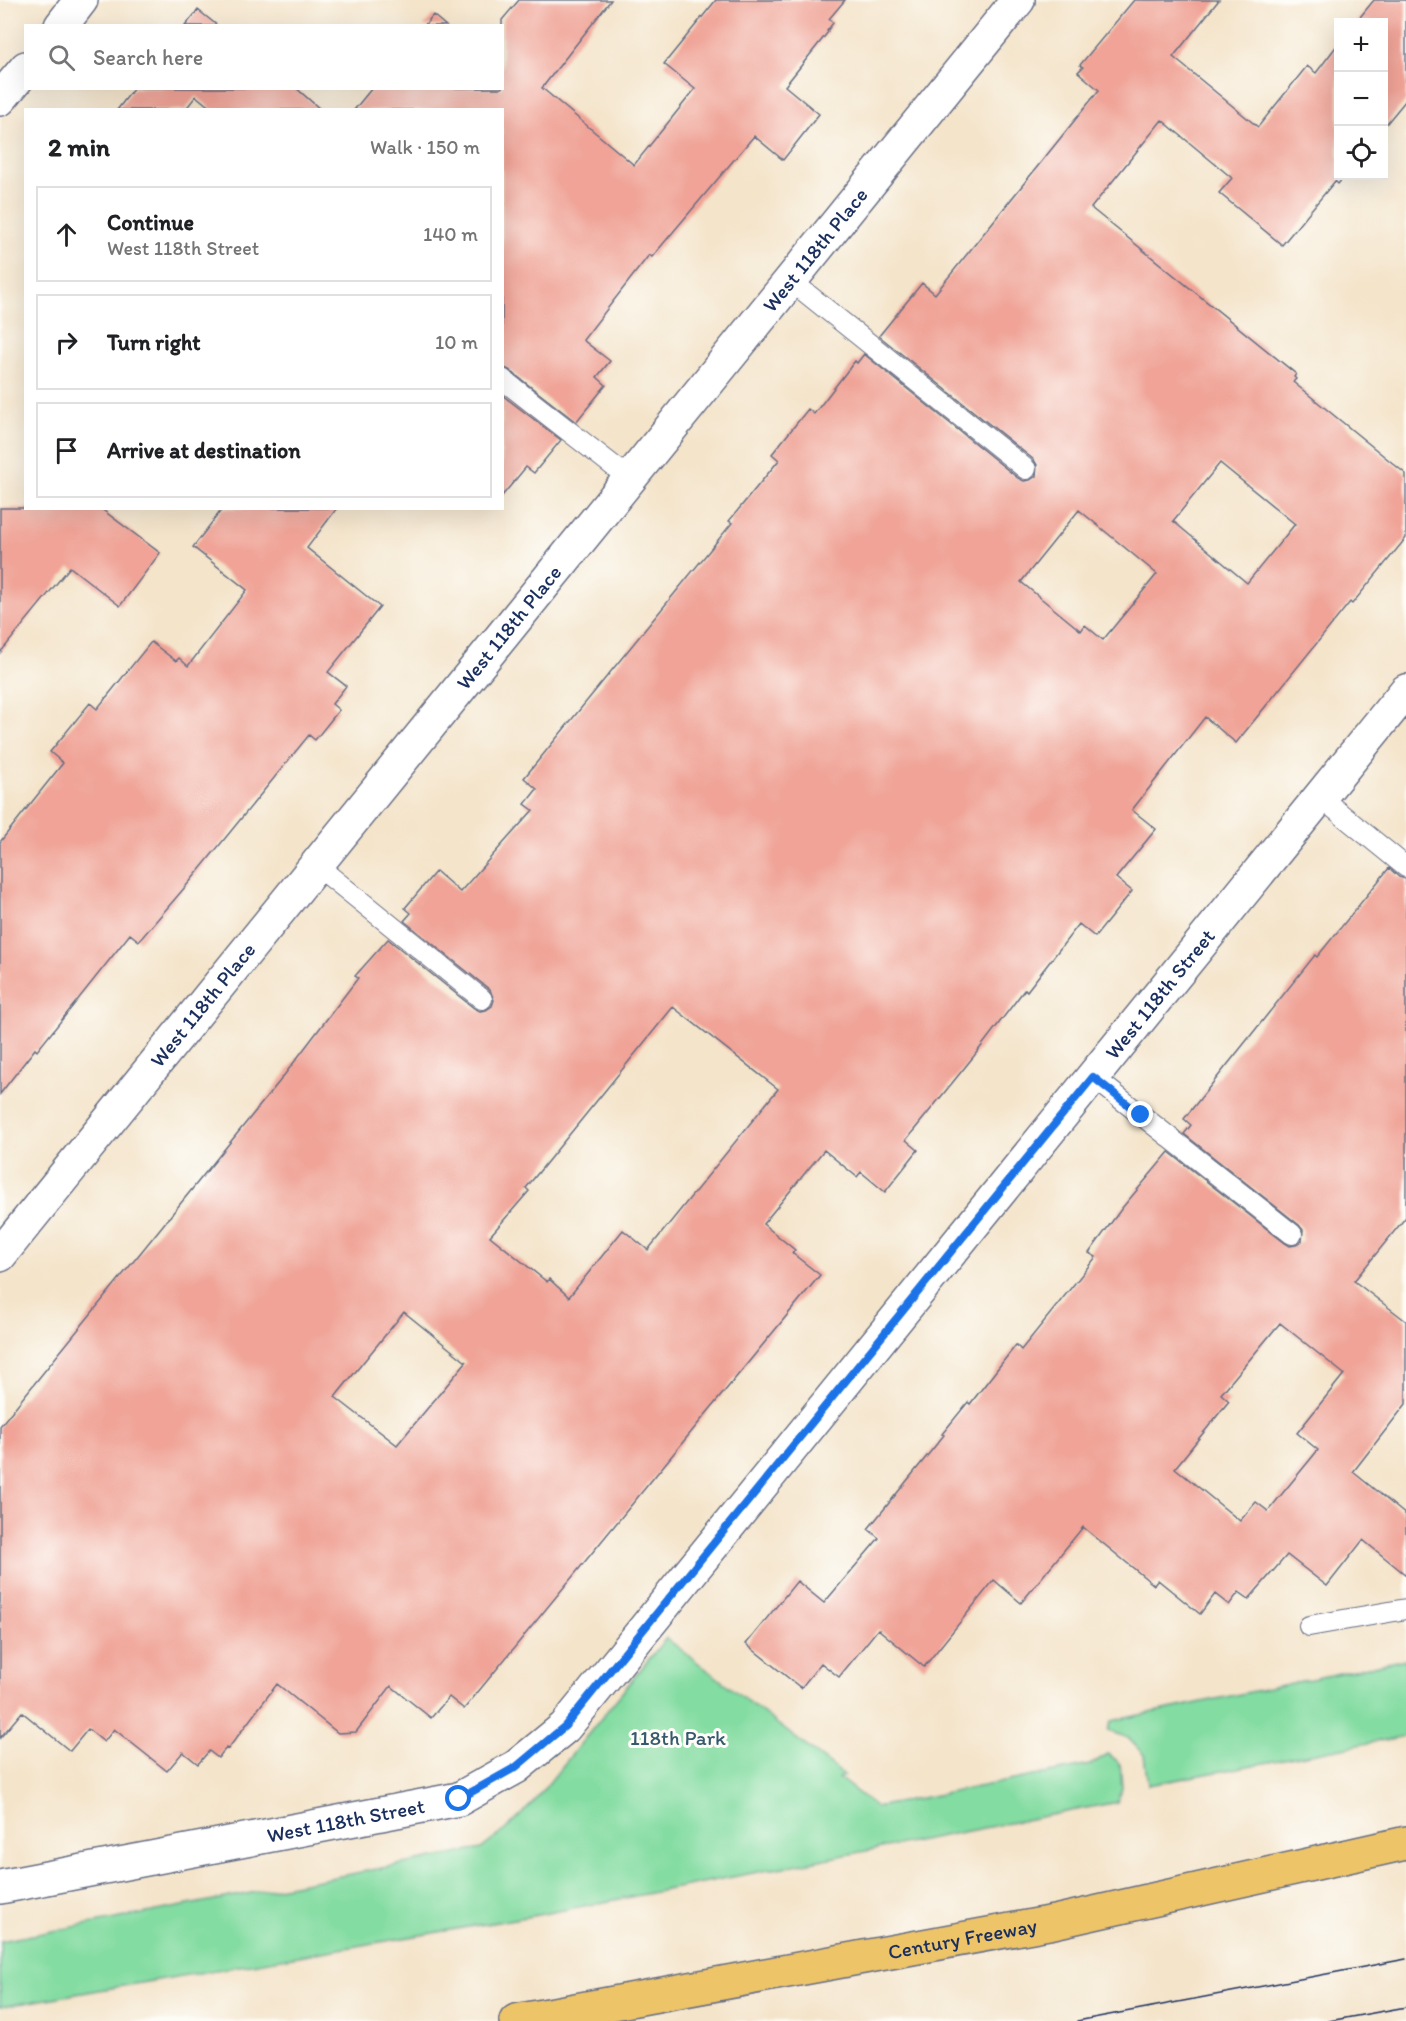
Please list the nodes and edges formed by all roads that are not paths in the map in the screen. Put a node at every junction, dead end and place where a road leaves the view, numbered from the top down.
1 (81, 0) edge
2 (1018, 0) edge
3 (63, 24) edge
4 (24, 70) edge
5 (0, 99) edge
6 (791, 281) junction
7 (504, 381) edge
8 (1026, 469) dead end
9 (630, 478) junction
10 (1406, 691) edge
11 (1320, 797) junction
12 (316, 865) junction
13 (1406, 867) edge
14 (483, 999) dead end
15 (1093, 1077) junction
16 (1292, 1234) dead end
17 (0, 1255) edge
18 (1406, 1609) edge
19 (1309, 1626) dead end
20 (1406, 1843) edge
21 (0, 1887) edge
22 (516, 2021) edge

1 - 3 street
2 - 6 street, West 118th Place
4 - 5 street
6 - 8 lane
6 - 9 street, West 118th Place
7 - 9 lane
9 - 12 street, West 118th Place
10 - 11 street, West 118th Street
11 - 13 lane
11 - 15 street, West 118th Street
12 - 14 lane
12 - 17 street, West 118th Place
15 - 16 lane
15 - 21 street, West 118th Street
18 - 19 lane
20 - 22 highway, Century Freeway

